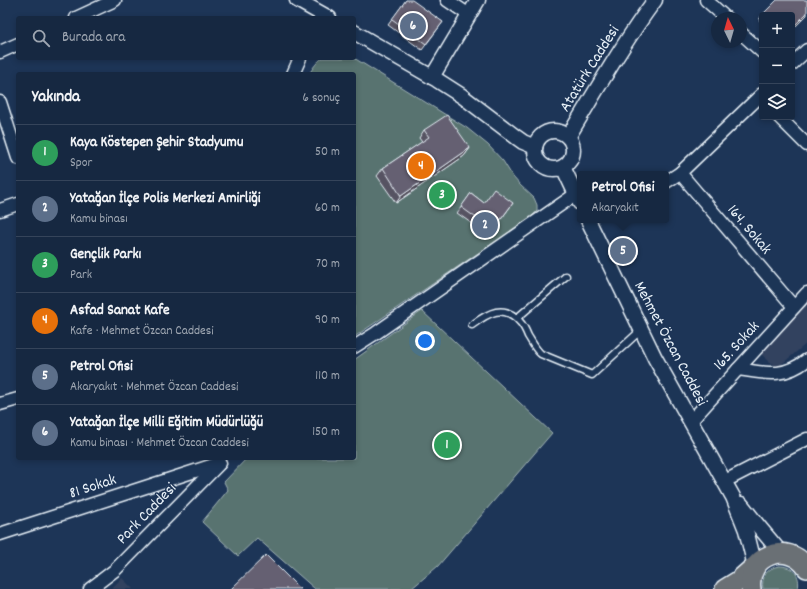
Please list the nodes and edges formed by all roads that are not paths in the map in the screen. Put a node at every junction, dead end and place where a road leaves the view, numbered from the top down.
1 (115, 0) edge
2 (297, 0) edge
3 (447, 0) edge
4 (478, 0) edge
5 (655, 0) edge
6 (706, 0) edge
7 (719, 12) edge
8 (469, 15) junction
9 (80, 16) edge
10 (321, 16) edge
11 (356, 33) edge
12 (747, 38) edge
13 (16, 45) edge
14 (759, 49) edge
15 (807, 50) edge
16 (0, 52) edge
17 (299, 60) edge
18 (795, 61) edge
19 (294, 72) edge
20 (432, 77) junction
21 (759, 98) edge
22 (0, 102) edge
23 (782, 120) edge
24 (568, 137) junction
25 (807, 145) edge
26 (16, 147) edge
27 (535, 147) junction
28 (563, 167) junction
29 (680, 173) junction
30 (669, 180) edge
31 (577, 196) edge
32 (577, 199) edge
33 (16, 205) edge
34 (0, 210) edge
35 (589, 223) edge
36 (566, 276) dead end
37 (807, 293) edge
38 (794, 307) junction
39 (517, 318) junction
40 (472, 325) dead end
41 (641, 330) junction
42 (356, 346) edge
43 (807, 360) edge
44 (738, 369) junction
45 (16, 400) edge
46 (0, 404) edge
47 (691, 421) junction
48 (807, 439) edge
49 (222, 460) edge
50 (725, 481) junction
51 (0, 534) edge
52 (807, 547) edge
53 (781, 553) junction
54 (755, 566) junction
55 (807, 568) edge
56 (90, 589) edge
57 (724, 589) edge
58 (750, 589) edge

1 - 9 street
2 - 10 street
3 - 8 street
4 - 8 street
5 - 24 street, Atatürk Caddesi
6 - 7 street
8 - 20 street
11 - 20 street
12 - 14 street
13 - 16 street
15 - 18 street
17 - 19 street
20 - 27 street
21 - 29 street
22 - 26 street
23 - 25 street
24 - 27 street
24 - 28 street
27 - 28 street
28 - 31 street
29 - 30 street
29 - 38 street, 164. Sokak
32 - 42 street
33 - 34 street
35 - 41 street, Mehmet Özcan Caddesi
36 - 39 lane
37 - 38 street, 165. Sokak
38 - 44 street, 165. Sokak
39 - 40 lane
39 - 41 lane
41 - 47 street, Mehmet Özcan Caddesi
43 - 44 street
44 - 47 street, 165. Sokak
45 - 46 street
47 - 50 street, Mehmet Özcan Caddesi
48 - 50 street
49 - 51 street, 81 Sokak
49 - 56 street, Park Caddesi
50 - 53 street, Mehmet Özcan Caddesi
50 - 54 street, Mehmet Özcan Caddesi
52 - 53 highway
53 - 54 highway
53 - 55 highway
54 - 57 highway
54 - 58 highway

